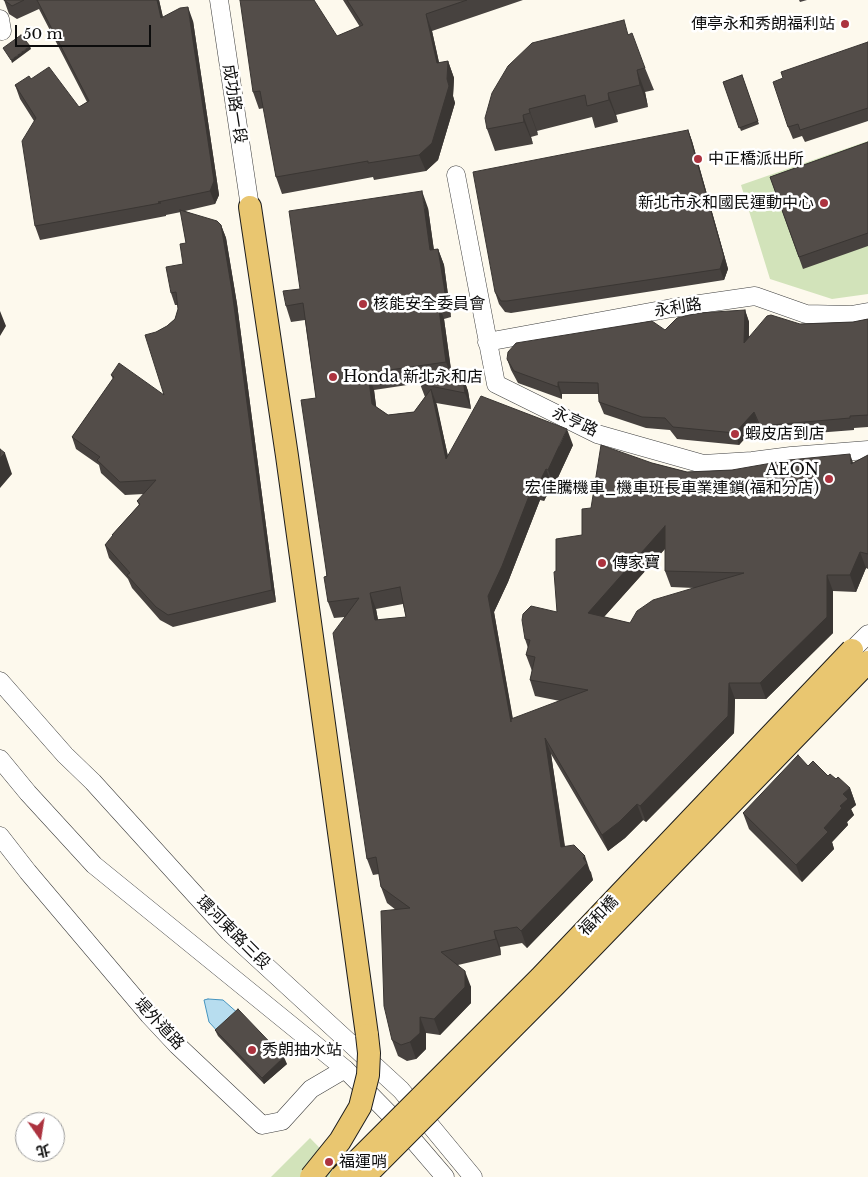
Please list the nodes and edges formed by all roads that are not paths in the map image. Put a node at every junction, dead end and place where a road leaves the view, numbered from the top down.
1 (218, 0) edge
2 (456, 175) dead end
3 (250, 207) joint
4 (868, 312) edge
5 (487, 342) junction
6 (868, 450) edge
7 (868, 634) edge
8 (863, 658) edge
9 (0, 681) edge
10 (0, 758) edge
11 (0, 836) edge
12 (344, 1069) junction
13 (311, 1177) edge
14 (341, 1177) edge
15 (364, 1177) edge
16 (445, 1177) edge
17 (473, 1177) edge

1 - 3 street, 成功路一段
2 - 5 street, 永亨路
3 - 13 main road, bridge
4 - 5 street, 永利路
5 - 6 street, 永亨路
7 - 8 street
8 - 14 main road, 福和橋, bridge
8 - 15 main road, 福和橋, bridge
9 - 17 street, 環河東路三段
10 - 12 street, 環河東路三段
11 - 12 street, 堤外道路
12 - 16 street, 環河東路三段

